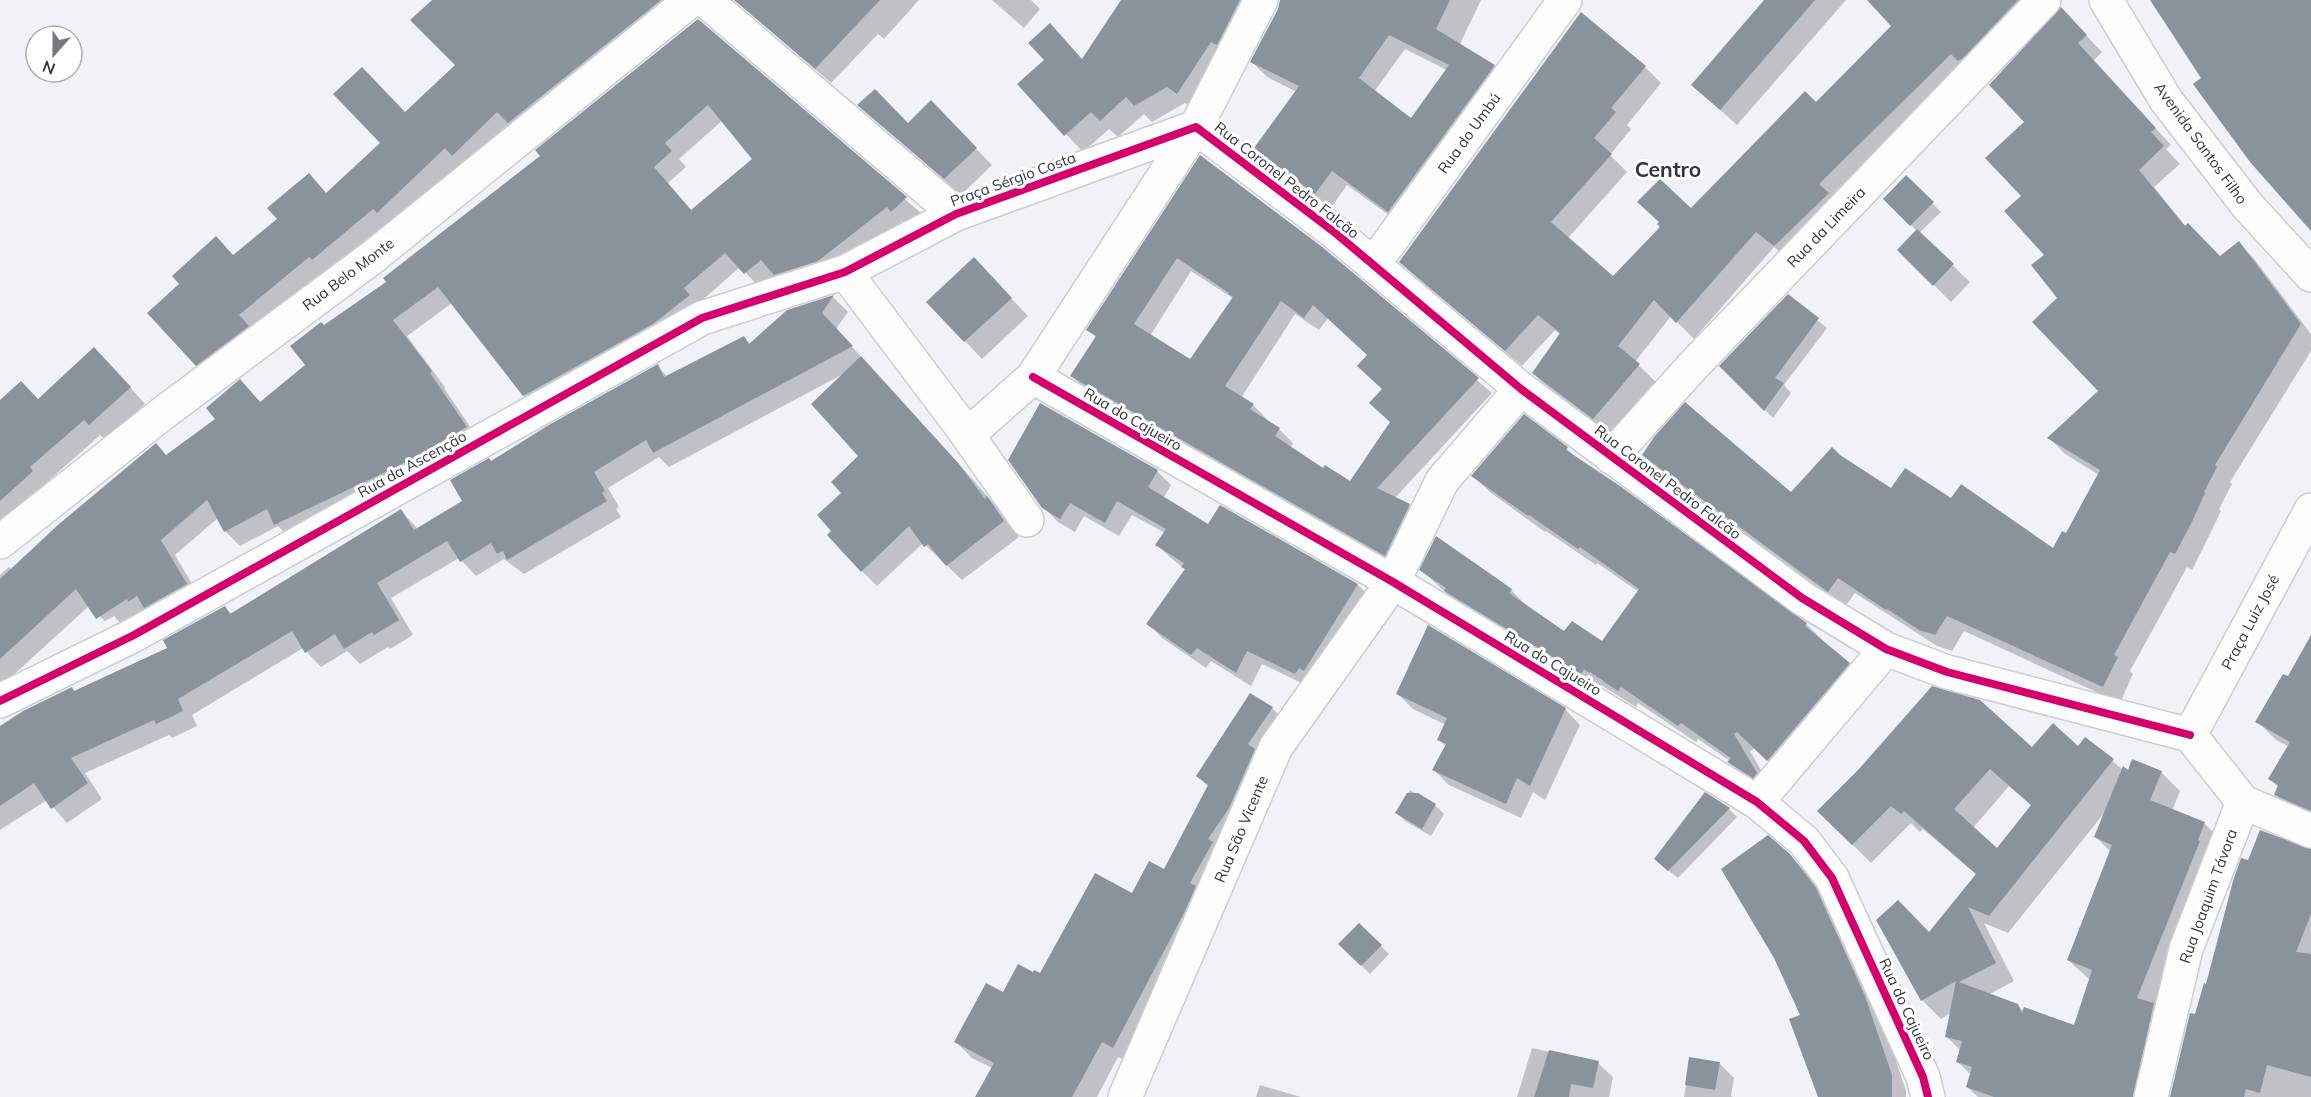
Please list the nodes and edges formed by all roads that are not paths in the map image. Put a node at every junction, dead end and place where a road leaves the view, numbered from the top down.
1 (691, 0) edge
2 (705, 0) edge
3 (1261, 0) edge
4 (1565, 0) edge
5 (2044, 0) edge
6 (2106, 0) edge
7 (1196, 127) junction
8 (956, 214) junction
9 (1373, 265) junction
10 (845, 272) junction
11 (2311, 275) edge
12 (1033, 377) junction
13 (1521, 389) junction
14 (965, 432) junction
15 (1611, 457) junction
16 (2311, 510) edge
17 (1027, 520) dead end
18 (0, 542) edge
19 (1393, 582) junction
20 (1886, 649) junction
21 (0, 701) edge
22 (2190, 735) junction
23 (1756, 802) junction
24 (2243, 802) junction
25 (2311, 831) edge
26 (1125, 1097) edge
27 (1928, 1097) edge
28 (2151, 1097) edge

1 - 18 street, Rua Belo Monte
2 - 8 street
3 - 7 street
4 - 9 street, Rua do Umbú
5 - 15 street, Rua da Limeira
6 - 11 street, Avenida Santos Filho
7 - 8 street, Praça Sérgio Costa
7 - 9 street, Rua Coronel Pedro Falcão
7 - 12 street
8 - 10 street, Praça Sérgio Costa
9 - 13 street, Rua Coronel Pedro Falcão
10 - 14 street
10 - 21 street, Rua da Ascenção
12 - 14 street
12 - 19 street, Rua do Cajueiro
13 - 15 street, Rua Coronel Pedro Falcão
13 - 19 street, Rua São Vicente
14 - 17 street
15 - 20 street, Rua Coronel Pedro Falcão
16 - 22 street, Praça Luiz José
19 - 23 street, Rua do Cajueiro
19 - 26 street, Rua São Vicente
20 - 22 street, Rua Coronel Pedro Falcão
20 - 23 street
22 - 24 street
23 - 27 street, Rua do Cajueiro
24 - 25 street
24 - 28 street, Rua Joaquim Távora

